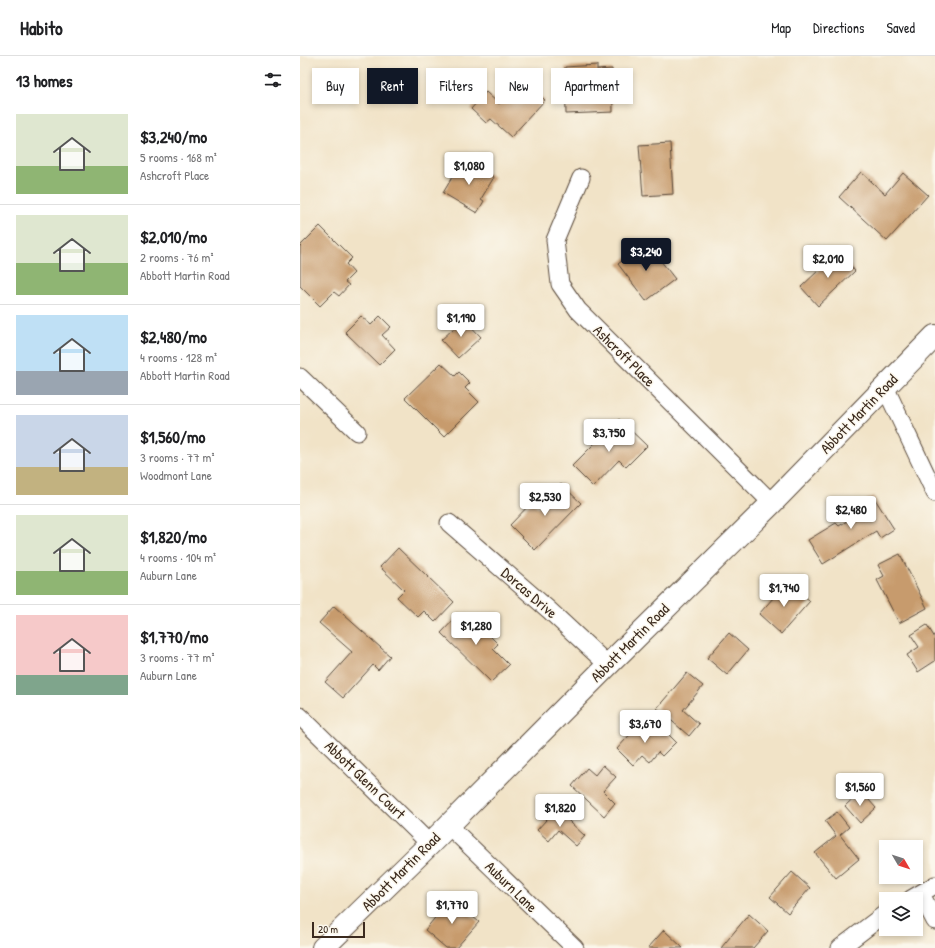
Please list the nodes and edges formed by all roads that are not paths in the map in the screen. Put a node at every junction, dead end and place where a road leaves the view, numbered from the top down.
1 (581, 178) dead end
2 (935, 336) edge
3 (300, 377) edge
4 (885, 388) junction
5 (357, 432) dead end
6 (935, 493) edge
7 (772, 503) junction
8 (449, 523) dead end
9 (608, 665) junction
10 (300, 716) edge
11 (448, 825) junction
12 (430, 844) junction
13 (923, 895) edge
14 (879, 918) edge
15 (935, 921) edge
16 (323, 948) edge
17 (575, 948) edge
18 (840, 948) edge

1 - 7 street, Ashcroft Place
2 - 4 main road, Abbott Martin Road
3 - 5 street
4 - 6 street
4 - 7 main road, Abbott Martin Road
7 - 9 main road, Abbott Martin Road
8 - 9 street, Dorcas Drive
9 - 11 main road, Abbott Martin Road
10 - 12 street, Abbott Glenn Court
11 - 12 main road, Abbott Martin Road
11 - 17 street, Auburn Lane
12 - 16 main road, Abbott Martin Road
13 - 15 street
14 - 18 street

